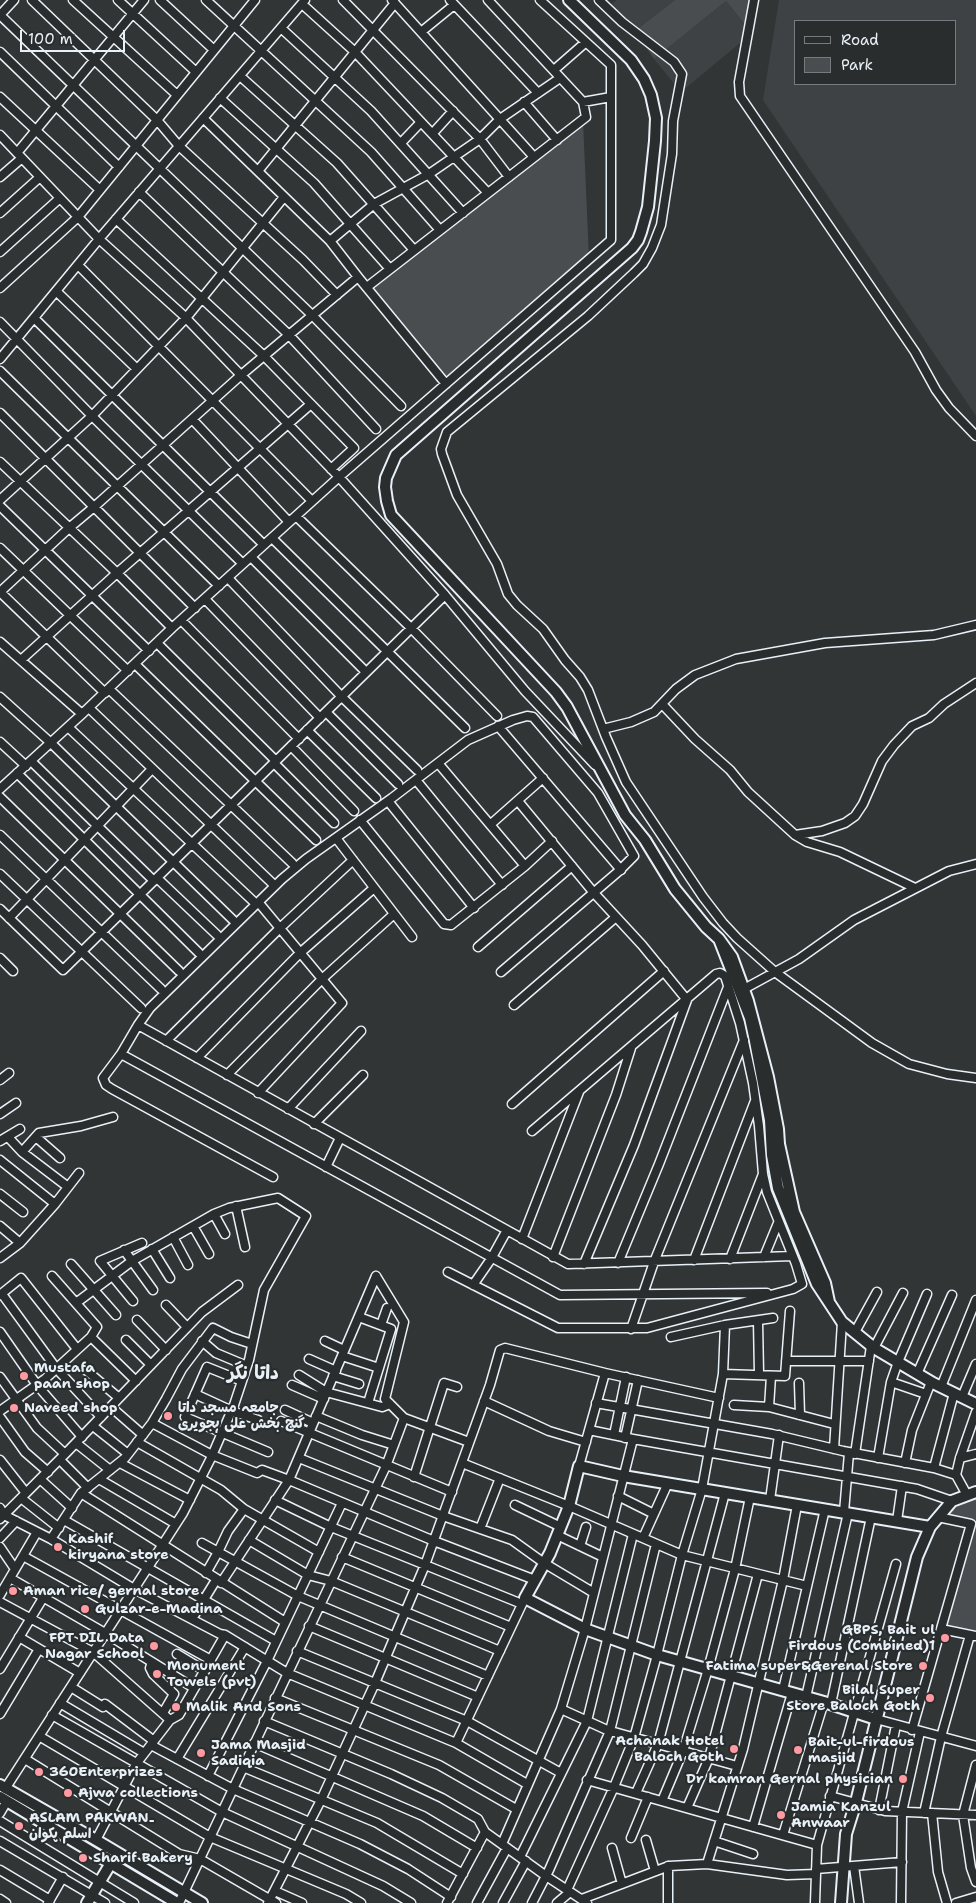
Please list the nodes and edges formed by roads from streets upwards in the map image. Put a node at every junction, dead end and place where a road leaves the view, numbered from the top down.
1 (5, 0) edge
2 (14, 0) edge
3 (32, 0) edge
4 (73, 0) edge
5 (118, 0) edge
6 (144, 0) edge
7 (160, 0) edge
8 (206, 0) edge
9 (255, 0) edge
10 (343, 0) edge
11 (488, 0) edge
12 (540, 0) edge
13 (569, 0) edge
14 (599, 0) edge
15 (754, 0) edge
16 (303, 2) edge
17 (393, 2) edge
18 (452, 2) edge
19 (133, 13) junction
20 (0, 16) edge
21 (234, 26) junction
22 (281, 28) junction
23 (372, 31) junction
24 (421, 32) junction
25 (113, 37) junction
26 (586, 42) junction
27 (214, 50) junction
28 (261, 51) junction
29 (0, 52) edge
30 (355, 52) junction
31 (94, 60) junction
32 (554, 70) junction
33 (196, 72) junction
34 (240, 76) junction
35 (335, 77) junction
36 (560, 78) junction
37 (73, 85) junction
38 (538, 93) junction
39 (177, 95) junction
40 (0, 97) edge
41 (611, 97) junction
42 (220, 98) junction
43 (315, 101) junction
44 (524, 102) junction
45 (583, 102) junction
46 (56, 106) junction
47 (453, 111) junction
48 (203, 118) junction
49 (500, 119) junction
50 (157, 120) junction
51 (421, 122) junction
52 (295, 125) junction
53 (36, 130) junction
54 (433, 133) junction
55 (0, 136) edge
56 (480, 139) junction
57 (557, 140) junction
58 (401, 143) junction
59 (137, 145) junction
60 (179, 146) junction
61 (276, 149) junction
62 (19, 155) junction
63 (454, 157) junction
64 (534, 157) junction
65 (119, 167) junction
66 (159, 169) junction
67 (258, 171) junction
68 (429, 174) junction
69 (0, 177) edge
70 (40, 177) junction
71 (509, 177) junction
72 (100, 190) junction
73 (403, 190) junction
74 (139, 192) junction
75 (488, 193) junction
76 (284, 197) junction
77 (60, 198) junction
78 (374, 204) junction
79 (0, 213) edge
80 (462, 213) junction
81 (78, 217) junction
82 (116, 219) junction
83 (263, 222) junction
84 (351, 223) junction
85 (440, 230) junction
86 (99, 239) junction
87 (330, 241) junction
88 (242, 248) junction
89 (414, 250) junction
90 (0, 252) edge
91 (78, 265) junction
92 (390, 269) junction
93 (223, 272) junction
94 (358, 277) junction
95 (367, 287) junction
96 (0, 288) edge
97 (56, 291) junction
98 (337, 294) junction
99 (202, 298) junction
100 (312, 315) junction
101 (34, 318) junction
102 (186, 318) junction
103 (1, 326) edge
104 (289, 335) junction
105 (16, 340) junction
106 (158, 346) junction
107 (264, 356) junction
108 (0, 359) edge
109 (137, 369) junction
110 (0, 372) edge
111 (240, 376) junction
112 (446, 384) junction
113 (112, 395) junction
114 (212, 401) junction
115 (311, 404) junction
116 (401, 406) dead end
117 (0, 413) edge
118 (92, 416) junction
119 (192, 419) junction
120 (287, 424) junction
121 (376, 429) dead end
122 (976, 436) edge
123 (68, 438) junction
124 (163, 445) junction
125 (260, 448) junction
126 (45, 458) junction
127 (0, 462) edge
128 (141, 465) junction
129 (238, 468) junction
130 (331, 469) junction
131 (339, 477) junction
132 (19, 480) junction
133 (117, 486) junction
134 (211, 492) junction
135 (0, 500) edge
136 (312, 502) junction
137 (0, 506) edge
138 (94, 507) junction
139 (189, 511) junction
140 (296, 516) junction
141 (289, 522) junction
142 (69, 528) junction
143 (165, 533) junction
144 (272, 538) junction
145 (264, 545) junction
146 (0, 548) edge
147 (46, 551) junction
148 (141, 554) junction
149 (251, 557) junction
150 (243, 564) junction
151 (24, 571) junction
152 (117, 573) junction
153 (228, 578) junction
154 (219, 586) junction
155 (0, 592) edge
156 (445, 595) junction
157 (93, 596) junction
158 (205, 599) junction
159 (195, 608) junction
160 (71, 616) junction
161 (181, 620) junction
162 (976, 625) edge
163 (172, 628) junction
164 (411, 628) junction
165 (47, 637) junction
166 (0, 642) edge
167 (157, 643) junction
168 (149, 651) junction
169 (388, 651) junction
170 (21, 660) junction
171 (135, 664) junction
172 (128, 671) junction
173 (366, 672) junction
174 (976, 683) edge
175 (107, 691) junction
176 (342, 696) junction
177 (0, 697) edge
178 (662, 704) junction
179 (89, 708) junction
180 (82, 714) junction
181 (323, 715) junction
182 (496, 716) dead end
183 (498, 726) junction
184 (68, 727) junction
185 (465, 728) dead end
186 (603, 729) junction
187 (308, 730) junction
188 (299, 739) junction
189 (0, 742) edge
190 (51, 743) junction
191 (291, 746) junction
192 (275, 762) junction
193 (438, 763) junction
194 (28, 764) junction
195 (152, 769) junction
196 (417, 770) dead end
197 (602, 772) junction
198 (17, 773) junction
199 (543, 778) junction
200 (416, 780) junction
201 (255, 781) junction
202 (398, 784) dead end
203 (133, 788) junction
204 (0, 789) edge
205 (0, 797) edge
206 (376, 798) dead end
207 (388, 801) junction
208 (518, 801) junction
209 (231, 805) junction
210 (116, 806) junction
211 (354, 811) dead end
212 (360, 820) junction
213 (334, 823) dead end
214 (491, 824) junction
215 (211, 825) junction
216 (97, 826) junction
217 (795, 835) junction
218 (0, 836) edge
219 (336, 838) junction
220 (84, 840) junction
221 (316, 840) dead end
222 (552, 841) junction
223 (192, 844) junction
224 (64, 860) junction
225 (353, 860) junction
226 (173, 862) junction
227 (292, 864) dead end
228 (976, 864) edge
229 (525, 866) junction
230 (572, 866) junction
231 (620, 870) junction
232 (0, 874) edge
233 (46, 879) junction
234 (155, 879) junction
235 (272, 883) dead end
236 (502, 885) junction
237 (374, 888) junction
238 (915, 888) junction
239 (594, 893) junction
240 (140, 895) junction
241 (27, 899) junction
242 (256, 902) junction
243 (474, 908) junction
244 (0, 910) edge
245 (120, 914) junction
246 (394, 914) junction
247 (616, 917) junction
248 (9, 918) junction
249 (233, 920) dead end
250 (280, 928) junction
251 (101, 932) junction
252 (217, 935) dead end
253 (412, 937) dead end
254 (719, 939) junction
255 (478, 947) dead end
256 (82, 952) junction
257 (199, 953) dead end
258 (300, 953) junction
259 (0, 958) edge
260 (14, 971) dead end
261 (179, 971) dead end
262 (501, 972) dead end
263 (664, 972) junction
264 (776, 972) junction
265 (322, 979) junction
266 (728, 987) junction
267 (161, 989) dead end
268 (744, 989) junction
269 (687, 1000) junction
270 (514, 1005) dead end
271 (141, 1008) dead end
272 (138, 1025) junction
273 (361, 1031) dead end
274 (744, 1040) junction
275 (166, 1041) junction
276 (632, 1046) junction
277 (121, 1054) junction
278 (197, 1058) junction
279 (9, 1073) dead end
280 (227, 1075) junction
281 (362, 1075) dead end
282 (976, 1078) edge
283 (0, 1080) edge
284 (580, 1090) junction
285 (258, 1093) junction
286 (756, 1100) junction
287 (16, 1103) dead end
288 (512, 1104) dead end
289 (288, 1110) junction
290 (0, 1114) edge
291 (113, 1117) dead end
292 (314, 1124) junction
293 (20, 1129) dead end
294 (532, 1131) dead end
295 (36, 1136) junction
296 (8, 1137) junction
297 (340, 1138) junction
298 (0, 1141) edge
299 (22, 1152) junction
300 (60, 1158) dead end
301 (0, 1160) edge
302 (326, 1167) junction
303 (78, 1173) dead end
304 (763, 1174) junction
305 (273, 1176) dead end
306 (68, 1187) junction
307 (0, 1194) edge
308 (55, 1204) junction
309 (236, 1206) junction
310 (23, 1212) dead end
311 (214, 1214) junction
312 (778, 1223) junction
313 (0, 1226) edge
314 (193, 1226) junction
315 (507, 1230) junction
316 (225, 1234) dead end
317 (173, 1237) junction
318 (522, 1239) junction
319 (20, 1243) junction
320 (142, 1243) dead end
321 (245, 1247) dead end
322 (152, 1249) junction
323 (124, 1250) junction
324 (209, 1254) dead end
325 (792, 1256) junction
326 (553, 1257) junction
327 (764, 1257) junction
328 (0, 1258) edge
329 (492, 1259) junction
330 (730, 1259) junction
331 (694, 1260) junction
332 (132, 1261) junction
333 (654, 1262) junction
334 (618, 1263) junction
335 (71, 1264) dead end
336 (584, 1264) junction
337 (188, 1265) dead end
338 (448, 1272) dead end
339 (112, 1275) junction
340 (52, 1276) dead end
341 (170, 1278) dead end
342 (238, 1285) dead end
343 (473, 1285) junction
344 (94, 1289) junction
345 (153, 1290) dead end
346 (878, 1292) dead end
347 (777, 1293) junction
348 (903, 1293) dead end
349 (1, 1294) edge
350 (927, 1294) dead end
351 (642, 1295) junction
352 (952, 1295) dead end
353 (976, 1300) edge
354 (133, 1301) dead end
355 (829, 1302) junction
356 (76, 1303) junction
357 (166, 1305) dead end
358 (387, 1308) dead end
359 (790, 1311) dead end
360 (116, 1315) dead end
361 (358, 1317) junction
362 (773, 1318) dead end
363 (137, 1320) dead end
364 (758, 1321) junction
365 (842, 1322) junction
366 (381, 1326) junction
367 (724, 1326) junction
368 (187, 1327) junction
369 (631, 1328) junction
370 (0, 1332) edge
371 (855, 1332) junction
372 (91, 1337) junction
373 (671, 1337) dead end
374 (126, 1340) dead end
375 (325, 1341) dead end
376 (202, 1342) junction
377 (252, 1344) junction
378 (873, 1347) junction
379 (77, 1349) junction
380 (166, 1350) junction
381 (343, 1353) junction
382 (309, 1359) dead end
383 (786, 1361) junction
384 (838, 1361) junction
385 (869, 1361) junction
386 (898, 1362) junction
387 (976, 1364) edge
388 (151, 1365) junction
389 (247, 1366) junction
390 (56, 1368) junction
391 (379, 1368) junction
392 (87, 1371) dead end
393 (334, 1373) junction
394 (606, 1373) junction
395 (723, 1374) junction
396 (759, 1374) junction
397 (917, 1374) junction
398 (300, 1375) dead end
399 (771, 1376) junction
400 (0, 1377) edge
401 (626, 1377) junction
402 (638, 1380) junction
403 (136, 1381) junction
404 (242, 1381) junction
405 (892, 1382) junction
406 (931, 1382) junction
407 (359, 1384) dead end
408 (799, 1384) dead end
409 (37, 1385) junction
410 (292, 1385) dead end
411 (457, 1387) dead end
412 (941, 1387) junction
413 (195, 1394) junction
414 (926, 1394) junction
415 (325, 1395) junction
416 (958, 1395) junction
417 (119, 1398) junction
418 (719, 1398) junction
419 (17, 1399) junction
420 (484, 1401) junction
421 (368, 1403) junction
422 (596, 1403) junction
423 (390, 1404) junction
424 (976, 1404) edge
425 (734, 1405) dead end
426 (111, 1407) junction
427 (620, 1407) junction
428 (769, 1407) junction
429 (631, 1409) junction
430 (232, 1410) junction
431 (285, 1410) dead end
432 (0, 1411) edge
433 (976, 1412) edge
434 (800, 1415) junction
435 (0, 1417) edge
436 (101, 1417) junction
437 (404, 1418) junction
438 (315, 1419) junction
439 (258, 1420) dead end
440 (281, 1421) dead end
441 (152, 1423) junction
442 (714, 1424) junction
443 (834, 1424) junction
444 (93, 1426) junction
445 (429, 1427) junction
446 (589, 1430) junction
447 (222, 1433) junction
448 (309, 1433) junction
449 (143, 1435) junction
450 (614, 1435) junction
451 (779, 1435) junction
452 (629, 1439) junction
453 (79, 1440) junction
454 (137, 1442) junction
455 (469, 1442) junction
456 (586, 1442) junction
457 (394, 1445) junction
458 (834, 1449) junction
459 (268, 1452) dead end
460 (709, 1453) junction
461 (852, 1453) junction
462 (128, 1454) junction
463 (976, 1454) edge
464 (212, 1455) junction
465 (62, 1457) junction
466 (298, 1458) junction
467 (878, 1458) junction
468 (960, 1458) junction
469 (0, 1460) edge
470 (120, 1462) junction
471 (462, 1463) junction
472 (905, 1463) junction
473 (775, 1464) junction
474 (386, 1466) junction
475 (580, 1466) junction
476 (934, 1468) junction
477 (110, 1470) junction
478 (48, 1472) junction
479 (956, 1475) junction
480 (414, 1476) junction
481 (623, 1476) junction
482 (847, 1476) junction
483 (201, 1478) junction
484 (500, 1478) junction
485 (40, 1479) junction
486 (100, 1479) junction
487 (289, 1480) junction
488 (668, 1483) junction
489 (902, 1486) junction
490 (88, 1488) junction
491 (375, 1488) junction
492 (702, 1489) junction
493 (452, 1492) junction
494 (82, 1493) junction
495 (725, 1493) junction
496 (971, 1493) edge
497 (24, 1496) junction
498 (618, 1496) junction
499 (750, 1497) junction
500 (190, 1500) junction
501 (276, 1500) junction
502 (770, 1500) junction
503 (952, 1501) junction
504 (342, 1503) junction
505 (515, 1505) dead end
506 (796, 1505) junction
507 (569, 1506) junction
508 (72, 1508) junction
509 (244, 1509) junction
510 (825, 1509) junction
511 (364, 1512) junction
512 (846, 1513) junction
513 (1, 1514) edge
514 (654, 1514) junction
515 (443, 1516) junction
516 (871, 1517) junction
517 (938, 1518) junction
518 (263, 1519) junction
519 (64, 1520) junction
520 (16, 1521) junction
521 (897, 1521) junction
522 (176, 1524) junction
523 (611, 1524) junction
524 (330, 1527) junction
525 (586, 1527) dead end
526 (930, 1527) junction
527 (59, 1528) junction
528 (480, 1529) junction
529 (559, 1531) junction
530 (37, 1532) junction
531 (632, 1534) junction
532 (352, 1536) junction
533 (0, 1538) edge
534 (643, 1538) junction
535 (51, 1539) junction
536 (249, 1540) junction
537 (434, 1541) junction
538 (202, 1543) dead end
539 (656, 1544) junction
540 (162, 1546) junction
541 (580, 1546) junction
542 (0, 1548) edge
543 (218, 1552) junction
544 (319, 1552) junction
545 (682, 1555) junction
546 (23, 1556) junction
547 (342, 1557) junction
548 (603, 1557) junction
549 (235, 1562) junction
550 (708, 1562) junction
551 (544, 1564) junction
552 (896, 1564) dead end
553 (425, 1565) junction
554 (148, 1567) junction
555 (15, 1569) junction
556 (736, 1569) junction
557 (206, 1573) junction
558 (308, 1574) junction
559 (758, 1574) junction
560 (10, 1578) junction
561 (534, 1580) junction
562 (783, 1580) junction
563 (219, 1581) junction
564 (331, 1581) junction
565 (807, 1586) junction
566 (415, 1588) junction
567 (134, 1589) junction
568 (594, 1593) junction
569 (0, 1594) edge
570 (298, 1596) junction
571 (43, 1598) junction
572 (204, 1600) junction
573 (523, 1601) junction
574 (0, 1602) edge
575 (319, 1605) junction
576 (120, 1609) junction
577 (405, 1612) junction
578 (31, 1618) junction
579 (192, 1619) junction
580 (285, 1622) junction
581 (309, 1626) junction
582 (511, 1627) junction
583 (585, 1629) junction
584 (942, 1629) junction
585 (105, 1633) junction
586 (225, 1635) junction
587 (973, 1635) edge
588 (19, 1637) junction
589 (394, 1637) junction
590 (607, 1637) junction
591 (276, 1641) junction
592 (632, 1646) junction
593 (245, 1647) junction
594 (39, 1649) junction
595 (298, 1651) junction
596 (500, 1651) junction
597 (93, 1652) junction
598 (177, 1654) dead end
599 (658, 1655) junction
600 (385, 1658) junction
601 (211, 1660) junction
602 (267, 1661) junction
603 (680, 1661) junction
604 (152, 1662) junction
605 (0, 1669) edge
606 (708, 1669) junction
607 (204, 1671) junction
608 (80, 1672) junction
609 (287, 1673) junction
610 (488, 1676) junction
611 (731, 1676) junction
612 (375, 1683) junction
613 (757, 1684) junction
614 (71, 1687) junction
615 (194, 1688) junction
616 (787, 1692) junction
617 (478, 1696) junction
618 (806, 1697) junction
619 (275, 1698) junction
620 (60, 1703) junction
621 (827, 1703) junction
622 (364, 1705) junction
623 (561, 1710) junction
624 (854, 1712) junction
625 (163, 1713) junction
626 (0, 1714) edge
627 (52, 1715) junction
628 (876, 1719) junction
629 (170, 1720) junction
630 (264, 1721) junction
631 (467, 1721) junction
632 (587, 1721) junction
633 (896, 1725) junction
634 (353, 1729) junction
635 (610, 1731) junction
636 (916, 1731) junction
637 (39, 1736) junction
638 (634, 1738) junction
639 (941, 1738) junction
640 (153, 1743) junction
641 (254, 1743) junction
642 (456, 1743) junction
643 (658, 1744) junction
644 (976, 1746) edge
645 (683, 1751) junction
646 (144, 1754) junction
647 (342, 1754) junction
648 (709, 1758) junction
649 (25, 1759) junction
650 (177, 1759) junction
651 (538, 1761) junction
652 (136, 1764) junction
653 (976, 1765) edge
654 (737, 1766) junction
655 (243, 1767) junction
656 (561, 1773) junction
657 (208, 1776) junction
658 (332, 1776) junction
659 (587, 1780) junction
660 (527, 1784) junction
661 (124, 1787) junction
662 (614, 1787) junction
663 (232, 1789) junction
664 (3, 1793) edge
665 (636, 1794) junction
666 (830, 1796) junction
667 (648, 1797) junction
668 (321, 1800) junction
669 (662, 1801) junction
670 (856, 1802) junction
671 (687, 1808) junction
672 (516, 1809) junction
673 (879, 1810) junction
674 (112, 1811) junction
675 (222, 1812) junction
676 (902, 1812) junction
677 (0, 1813) edge
678 (928, 1813) junction
679 (963, 1815) junction
680 (976, 1815) edge
681 (720, 1818) junction
682 (0, 1821) edge
683 (310, 1822) junction
684 (753, 1827) junction
685 (485, 1832) junction
686 (783, 1836) junction
687 (210, 1837) junction
688 (631, 1838) dead end
689 (96, 1840) junction
690 (646, 1840) dead end
691 (714, 1841) junction
692 (0, 1842) edge
693 (817, 1845) junction
694 (504, 1846) junction
695 (298, 1848) junction
696 (477, 1848) junction
697 (612, 1848) dead end
698 (753, 1854) dead end
699 (200, 1859) junction
700 (523, 1859) junction
701 (902, 1862) junction
702 (111, 1863) junction
703 (707, 1864) junction
704 (668, 1866) junction
705 (854, 1866) junction
706 (843, 1867) junction
707 (287, 1869) junction
708 (0, 1870) edge
709 (655, 1871) junction
710 (816, 1872) junction
711 (463, 1874) junction
712 (546, 1876) junction
713 (63, 1878) junction
714 (100, 1882) junction
715 (976, 1882) edge
716 (622, 1884) junction
717 (276, 1891) junction
718 (569, 1891) junction
719 (184, 1892) junction
720 (976, 1897) edge
721 (0, 1899) edge
722 (90, 1899) edge
723 (449, 1900) edge
724 (49, 1901) edge
725 (585, 1901) edge
726 (271, 1902) edge
727 (6, 1903) edge
728 (105, 1903) edge
729 (134, 1903) edge
730 (178, 1903) edge
731 (202, 1903) edge
732 (302, 1903) edge
733 (361, 1903) edge
734 (411, 1903) edge
735 (478, 1903) edge
736 (503, 1903) edge
737 (532, 1903) edge
738 (557, 1903) edge
739 (668, 1903) edge
740 (815, 1903) edge
741 (841, 1903) edge
742 (860, 1903) edge
743 (901, 1903) edge
744 (948, 1903) edge
745 (956, 1903) edge

1 - 20 street
2 - 20 street
3 - 31 street
4 - 25 street
5 - 19 street
6 - 19 street
7 - 27 street
8 - 21 street
9 - 21 street
10 - 23 street
11 - 32 street
12 - 26 street
13 - 197 street
14 - 186 street
15 - 122 street
16 - 22 street
16 - 30 street
17 - 23 street
17 - 24 street
18 - 24 street
18 - 38 street
19 - 25 street
19 - 33 street
20 - 37 street
21 - 27 street
21 - 28 street
22 - 28 street
22 - 35 street
23 - 30 street
23 - 47 street
24 - 49 street
25 - 31 street
25 - 39 street
26 - 32 street
26 - 41 street
27 - 33 street
28 - 34 street
28 - 43 street
29 - 46 street
30 - 35 street
30 - 51 street
31 - 37 street
31 - 50 street
32 - 36 street
33 - 39 street
34 - 42 street
34 - 52 street
35 - 43 street
35 - 58 street
36 - 38 street
36 - 45 street
37 - 46 street
37 - 59 street
38 - 44 street
39 - 50 street
40 - 53 street
41 - 45 street
41 - 112 street
42 - 48 street
42 - 61 street
43 - 52 street
43 - 73 street
44 - 49 street
44 - 57 street
45 - 57 street
46 - 53 street
46 - 65 street
47 - 54 street
47 - 56 street
48 - 60 street
48 - 67 street
49 - 56 street
49 - 64 street
50 - 59 street
50 - 60 street
51 - 54 street
51 - 58 street
52 - 61 street
52 - 78 street
53 - 62 street
53 - 72 street
54 - 63 street
55 - 62 street
56 - 63 street
56 - 71 street
57 - 64 street
58 - 68 street
59 - 65 street
59 - 66 street
60 - 66 street
60 - 83 street
61 - 67 street
61 - 84 street
62 - 69 street
62 - 70 street
63 - 68 street
63 - 75 street
64 - 71 street
65 - 72 street
66 - 74 street
66 - 88 street
67 - 76 street
68 - 73 street
68 - 80 street
70 - 77 street
70 - 79 street
71 - 75 street
72 - 81 street
73 - 78 street
73 - 85 street
74 - 82 street
74 - 93 street
75 - 80 street
76 - 83 street
76 - 87 street
77 - 81 street
77 - 90 street
78 - 84 street
78 - 89 street
80 - 85 street
81 - 86 street
81 - 96 street
82 - 86 street
82 - 99 street
83 - 88 street
83 - 98 street
84 - 87 street
84 - 92 street
85 - 89 street
86 - 91 street
86 - 102 street
87 - 94 street
88 - 93 street
88 - 100 street
89 - 92 street
91 - 97 street
91 - 106 street
92 - 95 street
93 - 99 street
93 - 104 street
94 - 95 street
94 - 98 street
95 - 112 street
97 - 101 street
97 - 109 street
98 - 100 street
99 - 102 street
99 - 107 street
100 - 104 street
100 - 116 street
101 - 105 street
101 - 113 street
102 - 106 street
102 - 111 street
103 - 105 street
104 - 107 street
104 - 121 street
105 - 108 street
105 - 118 street
106 - 109 street
106 - 114 street
107 - 111 street
107 - 115 street
109 - 113 street
110 - 123 street
111 - 114 street
111 - 120 street
112 - 131 street
113 - 118 street
113 - 124 street
114 - 119 street
114 - 125 street
115 - 120 street
115 - 130 street
117 - 126 street
118 - 123 street
118 - 128 street
119 - 124 street
119 - 129 street
120 - 125 street
120 - 130 street
123 - 126 street
123 - 133 street
124 - 128 street
124 - 134 street
125 - 129 street
125 - 136 street
126 - 132 street
126 - 138 street
127 - 132 street
128 - 133 street
128 - 139 street
129 - 134 street
129 - 141 street
130 - 131 street
131 - 136 street
131 - 156 street
132 - 135 street
132 - 142 street
133 - 138 street
133 - 143 street
134 - 139 street
134 - 145 street
136 - 140 street
137 - 147 street
138 - 142 street
138 - 148 street
139 - 143 street
139 - 150 street
140 - 141 street
140 - 164 street
141 - 144 street
142 - 147 street
142 - 152 street
143 - 148 street
143 - 154 street
144 - 145 street
144 - 169 street
145 - 149 street
146 - 151 street
147 - 151 street
147 - 157 street
148 - 152 street
148 - 159 street
149 - 150 street
149 - 173 street
150 - 153 street
151 - 155 street
151 - 160 street
152 - 157 street
152 - 163 street
153 - 154 street
153 - 176 street
154 - 158 street
155 - 165 street
156 - 164 street
156 - 197 street
157 - 160 street
157 - 168 street
158 - 159 street
158 - 181 street
159 - 161 street
160 - 165 street
160 - 172 street
161 - 163 street
161 - 188 street
162 - 178 street
163 - 167 street
164 - 169 street
164 - 182 street
165 - 170 street
165 - 175 street
166 - 170 street
167 - 168 street
167 - 192 street
168 - 171 street
169 - 173 street
169 - 185 street
170 - 180 street
171 - 172 street
171 - 201 street
172 - 175 street
173 - 176 street
174 - 217 street
175 - 179 street
175 - 209 street
176 - 181 street
176 - 196 street
177 - 190 street
178 - 186 street
178 - 217 street
179 - 180 street
179 - 195 street
180 - 184 street
181 - 187 street
181 - 202 street
183 - 193 street
183 - 199 street
183 - 231 street
184 - 190 street
184 - 203 street
186 - 264 street
187 - 188 street
187 - 206 street
188 - 191 street
189 - 194 street
190 - 194 street
190 - 210 street
191 - 192 street
191 - 211 street
192 - 201 street
192 - 213 street
193 - 200 street
193 - 214 street
194 - 198 street
194 - 216 street
195 - 203 street
195 - 215 street
197 - 254 street
198 - 204 street
198 - 220 street
199 - 208 street
199 - 231 street
200 - 207 street
200 - 236 street
201 - 209 street
201 - 221 street
203 - 210 street
203 - 223 street
205 - 224 street
207 - 212 street
207 - 243 street
208 - 214 street
208 - 222 street
209 - 215 street
209 - 227 street
210 - 216 street
210 - 226 street
212 - 219 street
212 - 243 street
214 - 229 street
215 - 223 street
215 - 235 street
216 - 220 street
216 - 234 street
217 - 238 street
218 - 233 street
219 - 225 street
219 - 242 street
220 - 224 street
220 - 240 street
222 - 229 street
222 - 230 street
223 - 226 street
223 - 242 street
224 - 233 street
224 - 245 street
225 - 237 street
225 - 250 street
226 - 234 street
226 - 249 street
228 - 238 street
229 - 236 street
230 - 239 street
230 - 255 street
231 - 239 street
232 - 241 street
233 - 241 street
233 - 251 street
234 - 240 street
234 - 252 street
236 - 243 street
237 - 246 street
237 - 258 street
238 - 264 street
239 - 247 street
239 - 262 street
240 - 245 street
240 - 257 street
241 - 248 street
241 - 256 street
242 - 250 street
242 - 272 street
244 - 248 street
245 - 251 street
245 - 261 street
246 - 253 street
246 - 265 street
247 - 263 street
247 - 270 street
248 - 256 street
250 - 258 street
250 - 275 street
251 - 256 street
251 - 267 street
254 - 268 street
254 - 355 street
256 - 271 street
258 - 265 street
258 - 278 street
259 - 260 street
263 - 269 street
263 - 288 street
264 - 268 street
264 - 282 street
265 - 280 street
265 - 285 street
266 - 269 street
266 - 274 street
266 - 334 street
268 - 355 street
269 - 276 street
269 - 336 street
272 - 275 street
272 - 277 street
273 - 289 street
274 - 286 street
274 - 333 street
275 - 278 street
276 - 284 street
276 - 326 street
277 - 302 street
277 - 305 street
278 - 280 street
279 - 283 street
280 - 285 street
281 - 292 street
284 - 294 street
284 - 318 street
285 - 289 street
286 - 304 street
286 - 331 street
287 - 290 street
289 - 292 street
291 - 295 street
292 - 297 street
293 - 296 street
295 - 299 street
295 - 300 street
296 - 298 street
296 - 299 street
297 - 302 street
297 - 315 street
299 - 306 street
301 - 308 street
302 - 329 street
303 - 306 street
304 - 312 street
304 - 330 street
306 - 308 street
307 - 310 street
308 - 319 street
309 - 311 street
309 - 321 street
309 - 377 street
311 - 314 street
311 - 316 street
312 - 325 street
312 - 327 street
313 - 319 street
314 - 317 street
314 - 324 street
315 - 318 street
315 - 329 street
317 - 322 street
317 - 337 street
318 - 326 street
319 - 328 street
320 - 323 street
322 - 332 street
322 - 341 street
323 - 332 street
323 - 339 street
325 - 327 street
325 - 347 street
326 - 336 street
327 - 330 street
329 - 343 street
329 - 351 street
330 - 331 street
331 - 333 street
332 - 339 street
332 - 345 street
333 - 334 street
333 - 351 street
334 - 336 street
335 - 344 street
338 - 343 street
339 - 344 street
339 - 354 street
340 - 356 street
342 - 368 street
343 - 369 street
344 - 356 street
344 - 360 street
346 - 371 street
347 - 351 street
347 - 369 street
348 - 378 street
349 - 379 street
349 - 390 street
350 - 386 street
351 - 369 street
352 - 397 street
353 - 412 street
355 - 365 street
356 - 372 street
357 - 368 street
358 - 366 street
359 - 383 street
361 - 366 street
361 - 381 street
361 - 423 street
362 - 364 street
363 - 380 street
364 - 367 street
364 - 396 street
365 - 371 street
365 - 384 street
366 - 391 street
367 - 373 street
367 - 395 street
368 - 380 street
370 - 409 street
371 - 378 street
372 - 379 street
372 - 403 street
374 - 388 street
375 - 381 street
376 - 377 street
376 - 389 street
376 - 441 street
377 - 389 street
378 - 385 street
378 - 386 street
379 - 390 street
380 - 388 street
381 - 391 street
381 - 393 street
382 - 393 street
383 - 384 street
383 - 399 street
384 - 385 street
384 - 443 street
385 - 461 street
386 - 397 street
386 - 405 street
387 - 416 street
388 - 403 street
389 - 404 street
390 - 409 street
390 - 436 street
391 - 421 street
392 - 417 street
393 - 407 street
393 - 415 street
394 - 401 street
394 - 420 street
394 - 422 street
395 - 396 street
395 - 418 street
396 - 399 street
397 - 406 street
398 - 415 street
399 - 428 street
400 - 419 street
401 - 402 street
401 - 427 street
402 - 418 street
402 - 429 street
403 - 417 street
404 - 413 street
404 - 430 street
405 - 414 street
405 - 467 street
406 - 412 street
406 - 414 street
408 - 434 street
409 - 419 street
409 - 453 street
410 - 415 street
411 - 445 street
412 - 416 street
413 - 430 street
413 - 447 street
414 - 472 street
415 - 421 street
415 - 438 street
416 - 424 street
416 - 476 street
417 - 426 street
418 - 442 street
419 - 432 street
419 - 465 street
420 - 455 street
420 - 456 street
421 - 423 street
422 - 427 street
422 - 446 street
423 - 437 street
425 - 428 street
426 - 436 street
426 - 449 street
427 - 429 street
427 - 450 street
428 - 434 street
429 - 442 street
429 - 452 street
430 - 439 street
430 - 447 street
431 - 438 street
433 - 468 street
434 - 443 street
435 - 478 street
436 - 444 street
437 - 445 street
437 - 457 street
438 - 448 street
438 - 457 street
440 - 448 street
441 - 449 street
441 - 464 street
442 - 451 street
442 - 460 street
443 - 458 street
444 - 453 street
444 - 462 street
445 - 455 street
445 - 480 street
446 - 450 street
446 - 456 street
447 - 459 street
447 - 464 street
448 - 466 street
448 - 474 street
449 - 454 street
450 - 452 street
451 - 458 street
451 - 473 street
452 - 460 street
452 - 481 street
453 - 465 street
453 - 477 street
454 - 462 street
454 - 483 street
455 - 471 street
456 - 475 street
457 - 474 street
458 - 461 street
460 - 473 street
460 - 492 street
461 - 467 street
461 - 482 street
462 - 470 street
463 - 468 street
464 - 483 street
464 - 487 street
465 - 478 street
465 - 490 street
466 - 487 street
466 - 491 street
467 - 472 street
468 - 479 street
469 - 497 street
470 - 477 street
470 - 500 street
471 - 484 street
471 - 493 street
472 - 476 street
473 - 482 street
473 - 502 street
474 - 480 street
474 - 491 street
475 - 481 street
475 - 507 street
476 - 479 street
477 - 486 street
478 - 485 street
479 - 496 street
480 - 493 street
481 - 488 street
481 - 498 street
482 - 489 street
482 - 512 street
483 - 500 street
483 - 509 street
484 - 507 street
484 - 528 street
485 - 497 street
485 - 508 street
486 - 490 street
486 - 522 street
487 - 501 street
487 - 504 street
488 - 492 street
488 - 514 street
489 - 503 street
489 - 521 street
490 - 494 street
491 - 511 street
491 - 515 street
492 - 495 street
492 - 545 street
493 - 515 street
494 - 508 street
494 - 540 street
495 - 499 street
495 - 550 street
496 - 503 street
497 - 513 street
497 - 527 street
498 - 514 street
498 - 523 street
499 - 502 street
499 - 556 street
500 - 522 street
501 - 518 street
501 - 524 street
502 - 506 street
503 - 517 street
504 - 511 street
504 - 524 street
505 - 529 street
506 - 510 street
506 - 562 street
507 - 523 street
507 - 529 street
508 - 519 street
509 - 518 street
509 - 543 street
510 - 512 street
510 - 565 street
511 - 532 street
511 - 537 street
512 - 516 street
512 - 618 street
513 - 520 street
514 - 534 street
515 - 528 street
515 - 537 street
516 - 521 street
516 - 621 street
517 - 526 street
517 - 584 street
518 - 536 street
518 - 544 street
519 - 527 street
519 - 554 street
520 - 530 street
520 - 533 street
521 - 526 street
522 - 540 street
523 - 531 street
523 - 548 street
524 - 532 street
524 - 544 street
525 - 541 street
526 - 628 street
527 - 535 street
528 - 551 street
529 - 541 street
529 - 551 street
530 - 535 street
530 - 546 street
531 - 534 street
531 - 590 street
532 - 547 street
532 - 553 street
534 - 539 street
535 - 567 street
536 - 549 street
536 - 558 street
537 - 553 street
537 - 561 street
538 - 543 street
539 - 545 street
539 - 592 street
540 - 554 street
540 - 557 street
541 - 548 street
542 - 555 street
543 - 549 street
543 - 557 street
544 - 558 street
545 - 550 street
545 - 599 street
546 - 555 street
546 - 576 street
547 - 564 street
547 - 566 street
548 - 568 street
549 - 563 street
549 - 570 street
550 - 556 street
550 - 603 street
551 - 561 street
551 - 568 street
552 - 624 street
553 - 566 street
553 - 573 street
554 - 567 street
554 - 572 street
555 - 560 street
556 - 559 street
556 - 606 street
557 - 563 street
558 - 564 street
558 - 570 street
559 - 562 street
559 - 611 street
560 - 569 street
560 - 571 street
561 - 573 street
562 - 565 street
562 - 613 street
563 - 572 street
563 - 580 street
564 - 575 street
564 - 577 street
565 - 616 street
566 - 577 street
566 - 582 street
567 - 576 street
567 - 579 street
568 - 583 street
570 - 575 street
570 - 580 street
571 - 578 street
571 - 585 street
572 - 579 street
572 - 591 street
573 - 582 street
573 - 583 street
574 - 578 street
575 - 581 street
575 - 589 street
576 - 585 street
576 - 601 street
577 - 589 street
577 - 596 street
578 - 588 street
578 - 597 street
579 - 586 street
580 - 591 street
581 - 595 street
581 - 600 street
582 - 596 street
583 - 590 street
583 - 623 street
584 - 587 street
584 - 636 street
585 - 597 street
585 - 604 street
586 - 593 street
586 - 601 street
587 - 639 street
588 - 594 street
588 - 605 street
589 - 600 street
589 - 610 street
590 - 592 street
590 - 632 street
591 - 602 street
592 - 599 street
592 - 635 street
593 - 602 street
593 - 650 street
594 - 608 street
594 - 626 street
595 - 609 street
595 - 612 street
596 - 610 street
597 - 608 street
597 - 625 street
598 - 607 street
599 - 603 street
599 - 638 street
600 - 612 street
600 - 617 street
601 - 607 street
602 - 609 street
602 - 657 street
603 - 606 street
603 - 643 street
604 - 615 street
604 - 625 street
606 - 611 street
606 - 645 street
607 - 615 street
608 - 614 street
609 - 619 street
609 - 622 street
610 - 617 street
611 - 613 street
611 - 648 street
612 - 622 street
612 - 631 street
613 - 616 street
613 - 654 street
614 - 620 street
614 - 640 street
615 - 629 street
616 - 618 street
616 - 684 street
617 - 631 street
618 - 621 street
619 - 630 street
619 - 634 street
620 - 627 street
620 - 646 street
621 - 624 street
621 - 686 street
622 - 634 street
622 - 642 street
623 - 632 street
623 - 651 street
624 - 628 street
624 - 666 street
625 - 629 street
627 - 637 street
627 - 652 street
628 - 633 street
628 - 670 street
629 - 640 street
630 - 641 street
630 - 647 street
631 - 642 street
631 - 651 street
632 - 635 street
632 - 656 street
633 - 636 street
633 - 673 street
634 - 647 street
634 - 672 street
635 - 638 street
635 - 659 street
636 - 639 street
636 - 676 street
637 - 649 street
637 - 661 street
638 - 643 street
638 - 662 street
639 - 644 street
639 - 678 street
640 - 646 street
640 - 650 street
641 - 655 street
641 - 658 street
642 - 660 street
643 - 645 street
643 - 665 street
645 - 648 street
645 - 669 street
646 - 652 street
647 - 658 street
647 - 685 street
648 - 654 street
648 - 671 street
649 - 664 street
649 - 674 street
650 - 657 street
651 - 656 street
651 - 660 street
652 - 661 street
652 - 675 street
653 - 679 street
654 - 681 street
655 - 663 street
655 - 668 street
656 - 700 street
657 - 663 street
658 - 668 street
658 - 696 street
659 - 662 street
659 - 712 street
660 - 672 street
661 - 674 street
661 - 687 street
662 - 665 street
662 - 718 street
663 - 675 street
663 - 683 street
664 - 677 street
664 - 689 street
664 - 702 street
665 - 667 street
666 - 670 street
666 - 693 street
667 - 669 street
667 - 688 street
668 - 683 street
668 - 711 street
669 - 671 street
670 - 673 street
670 - 706 street
671 - 681 street
672 - 694 street
673 - 676 street
674 - 689 street
674 - 699 street
675 - 687 street
675 - 695 street
676 - 678 street
676 - 701 street
678 - 679 street
678 - 744 street
679 - 680 street
679 - 715 street
681 - 684 street
681 - 691 street
682 - 714 street
683 - 695 street
683 - 723 street
684 - 686 street
685 - 694 street
685 - 696 street
686 - 693 street
687 - 699 street
687 - 707 street
689 - 719 street
690 - 709 street
691 - 698 street
691 - 703 street
692 - 713 street
693 - 710 street
694 - 700 street
694 - 735 street
695 - 707 street
695 - 734 street
696 - 711 street
697 - 716 street
699 - 719 street
699 - 726 street
700 - 712 street
700 - 736 street
701 - 705 street
701 - 743 street
702 - 714 street
702 - 730 street
703 - 704 street
703 - 710 street
704 - 709 street
704 - 739 street
705 - 706 street
705 - 742 street
706 - 710 street
706 - 741 street
707 - 717 street
707 - 733 street
708 - 724 street
709 - 716 street
710 - 740 street
711 - 723 street
712 - 718 street
712 - 737 street
713 - 722 street
713 - 724 street
714 - 722 street
714 - 729 street
716 - 725 street
717 - 726 street
717 - 732 street
718 - 725 street
718 - 738 street
719 - 730 street
719 - 731 street
720 - 745 street
721 - 727 street
722 - 728 street

